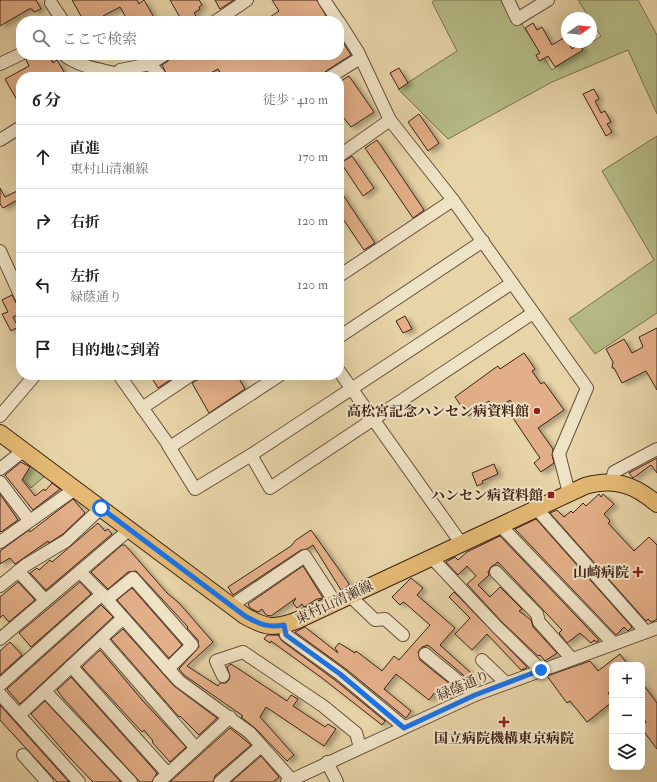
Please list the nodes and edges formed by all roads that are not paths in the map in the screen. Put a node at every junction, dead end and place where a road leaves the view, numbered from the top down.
1 (247, 0) edge
2 (324, 0) edge
3 (508, 0) edge
4 (548, 0) edge
5 (50, 1) edge
6 (60, 16) edge
7 (223, 16) edge
8 (335, 16) edge
9 (344, 30) edge
10 (16, 56) edge
11 (360, 58) junction
12 (71, 60) edge
13 (156, 60) edge
14 (0, 64) edge
15 (150, 64) junction
16 (114, 72) edge
17 (122, 72) edge
18 (157, 72) edge
19 (338, 72) edge
20 (390, 120) junction
21 (16, 130) edge
22 (0, 140) edge
23 (344, 152) edge
24 (453, 200) junction
25 (483, 241) junction
26 (0, 251) edge
27 (344, 273) edge
28 (16, 276) edge
29 (512, 283) junction
30 (533, 313) junction
31 (344, 334) edge
32 (344, 378) edge
33 (31, 380) edge
34 (122, 380) edge
35 (184, 380) edge
36 (272, 380) edge
37 (351, 388) junction
38 (142, 408) junction
39 (0, 416) edge
40 (374, 420) junction
41 (0, 433) edge
42 (168, 445) junction
43 (657, 449) edge
44 (23, 450) junction
45 (251, 455) junction
46 (0, 468) edge
47 (0, 482) edge
48 (611, 482) junction
49 (75, 489) junction
50 (569, 493) junction
51 (657, 504) edge
52 (101, 508) junction
53 (536, 508) junction
54 (29, 520) junction
55 (500, 525) junction
56 (130, 529) junction
57 (0, 542) edge
58 (461, 543) junction
59 (431, 557) junction
60 (18, 571) junction
61 (80, 572) junction
62 (496, 572) dead end
63 (0, 586) edge
64 (349, 595) junction
65 (104, 597) junction
66 (45, 600) junction
67 (335, 602) junction
68 (231, 606) junction
69 (123, 618) junction
70 (284, 625) junction
71 (651, 630) edge
72 (403, 635) dead end
73 (0, 639) edge
74 (101, 639) junction
75 (614, 643) junction
76 (425, 654) dead end
77 (572, 659) junction
78 (482, 660) dead end
79 (71, 666) junction
80 (168, 669) junction
81 (541, 670) junction
82 (223, 676) dead end
83 (506, 683) junction
84 (0, 685) edge
85 (45, 691) junction
86 (0, 694) edge
87 (475, 695) junction
88 (19, 714) junction
89 (230, 717) junction
90 (404, 728) junction
91 (261, 746) junction
92 (360, 746) junction
93 (196, 748) junction
94 (23, 755) dead end
95 (327, 762) junction
96 (168, 774) junction
97 (289, 781) edge
98 (47, 782) edge
99 (79, 782) edge
100 (131, 782) edge
101 (159, 782) edge
102 (220, 782) edge
103 (337, 782) edge

1 - 7 street
2 - 8 street
3 - 4 street
5 - 6 street
9 - 11 street
10 - 14 street
11 - 19 street
11 - 20 street
12 - 16 street
13 - 15 street
15 - 17 street
15 - 18 street
20 - 23 street
20 - 24 street
21 - 22 street
24 - 25 street
24 - 27 street
25 - 29 street
25 - 31 street
26 - 28 street
29 - 30 street
29 - 37 street
30 - 40 street
30 - 50 street
32 - 37 street
33 - 39 street
34 - 38 street
35 - 38 street
36 - 42 street
37 - 40 street
37 - 45 street
38 - 42 street
40 - 45 street
40 - 58 street
41 - 44 main road, 東村山清瀬線
42 - 45 street
43 - 48 street
44 - 46 street
44 - 49 main road, 東村山清瀬線
47 - 54 street
48 - 50 main road, 東村山清瀬線
48 - 51 main road, 東村山清瀬線
49 - 52 main road, 東村山清瀬線
49 - 54 street
50 - 53 main road, 東村山清瀬線
52 - 56 main road, 東村山清瀬線
52 - 60 street
53 - 55 main road, 東村山清瀬線
53 - 71 street
54 - 57 street
55 - 58 main road, 東村山清瀬線
55 - 75 street
56 - 61 street
56 - 68 main road, 東村山清瀬線
58 - 59 main road, 東村山清瀬線
59 - 64 main road, 東村山清瀬線
59 - 81 street
60 - 63 street
60 - 66 street
61 - 65 street
61 - 66 street
62 - 77 street
64 - 67 main road, 東村山清瀬線
64 - 72 street
65 - 69 street
65 - 80 street
65 - 84 street
66 - 73 street
67 - 68 street
67 - 70 main road, 東村山清瀬線
68 - 70 main road, 東村山清瀬線
69 - 74 street
69 - 80 street
70 - 90 street
71 - 75 street, 緑蔭通り
74 - 79 street
74 - 93 street
75 - 77 street, 緑蔭通り
76 - 87 street
77 - 81 street, 緑蔭通り
78 - 83 street
79 - 85 street
79 - 96 street
80 - 89 street
81 - 83 street, 緑蔭通り
82 - 92 street
83 - 87 street, 緑蔭通り
85 - 88 street
85 - 100 street
86 - 88 street
87 - 90 street, 緑蔭通り
88 - 99 street
89 - 91 street
89 - 93 street
90 - 92 street, 緑蔭通り
91 - 97 street
91 - 102 street
92 - 95 street, 緑蔭通り
93 - 96 street
94 - 98 street
95 - 97 street, 緑蔭通り
95 - 103 street
96 - 101 street

